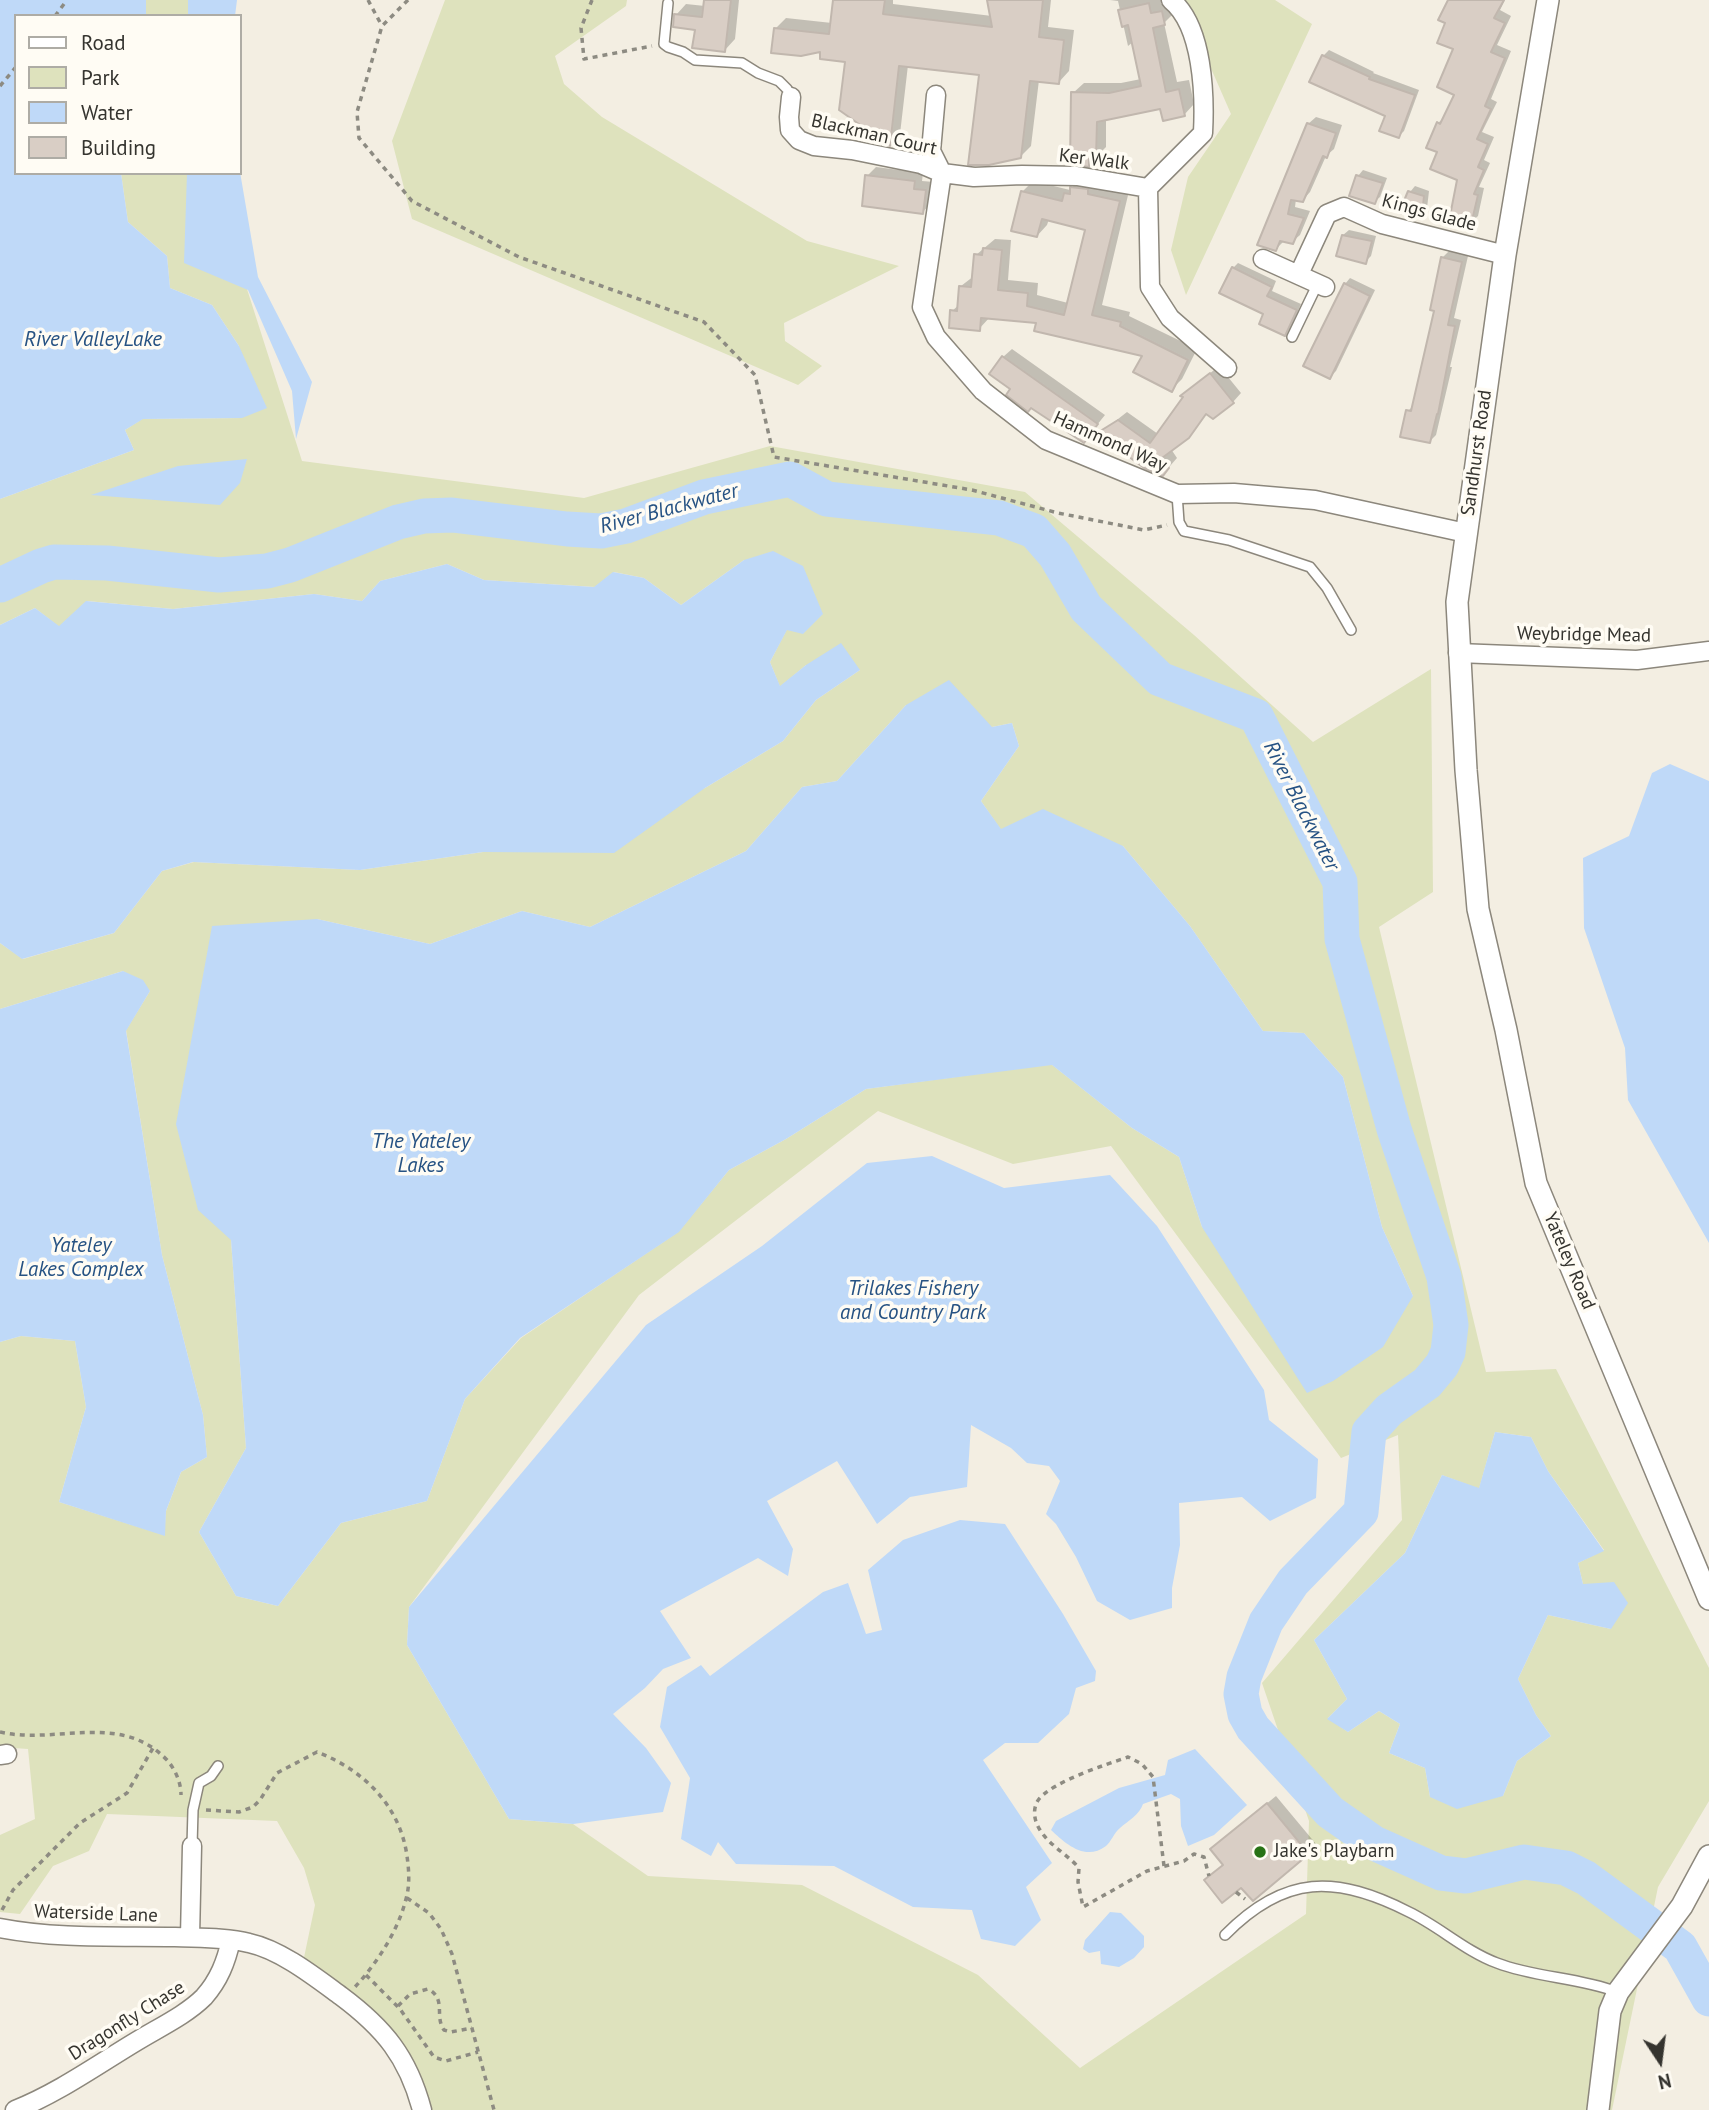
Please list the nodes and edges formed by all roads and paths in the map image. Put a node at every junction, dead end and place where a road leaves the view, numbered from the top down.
1 (368, 0) edge
2 (408, 0) edge
3 (592, 0) edge
4 (1171, 0) edge
5 (1548, 0) edge
6 (668, 4) dead end
7 (382, 26) junction
8 (664, 44) junction
9 (14, 69) edge
10 (0, 86) edge
11 (936, 96) dead end
12 (791, 97) joint
13 (942, 173) junction
14 (1148, 188) junction
15 (1505, 254) junction
16 (1262, 259) dead end
17 (1299, 274) junction
18 (1321, 285) joint
19 (1292, 337) dead end
20 (1227, 368) dead end
21 (1177, 494) junction
22 (1179, 522) junction
23 (1466, 533) junction
24 (1351, 629) dead end
25 (1709, 651) edge
26 (1458, 653) junction
27 (1478, 909) joint
28 (1709, 1599) edge
29 (0, 1732) edge
30 (153, 1748) junction
31 (218, 1766) dead end
32 (193, 1810) junction
33 (192, 1846) joint
34 (1709, 1856) edge
35 (1164, 1866) junction
36 (1209, 1875) dead end
37 (407, 1898) junction
38 (0, 1914) edge
39 (0, 1928) edge
40 (1225, 1935) dead end
41 (190, 1937) junction
42 (231, 1940) junction
43 (366, 1975) junction
44 (1618, 1992) junction
45 (344, 1998) junction
46 (398, 2006) junction
47 (472, 2028) junction
48 (478, 2052) junction
49 (15, 2110) edge
50 (422, 2110) edge
51 (494, 2110) edge
52 (1598, 2110) edge

1 - 7 path
2 - 7 path
3 - 8 path
4 - 14 street, Ker Walk
5 - 15 street, Sandhurst Road
6 - 8 lane
7 - 22 path
8 - 12 lane
9 - 10 path
11 - 13 street, Hammond Way
12 - 13 street, Blackman Court
13 - 14 street, Ker Walk
13 - 21 street, Hammond Way
14 - 20 street
15 - 17 street, Kings Glade
15 - 23 street, Sandhurst Road
16 - 17 street
17 - 18 street
18 - 19 lane
21 - 22 lane
21 - 23 street, Hammond Way
22 - 24 lane
23 - 26 street, Sandhurst Road
25 - 26 street, Weybridge Mead
26 - 27 street, Sandhurst Road
27 - 28 street, Yateley Road
29 - 30 path
30 - 32 path
30 - 38 path
31 - 32 lane
32 - 33 lane
32 - 37 path
33 - 41 street
34 - 44 street
35 - 35 path
35 - 36 path
37 - 43 path
37 - 47 path
39 - 41 street, Waterside Lane
40 - 44 lane
41 - 42 street, Waterside Lane
42 - 45 street, Waterside Lane
42 - 49 street, Dragonfly Chase
43 - 45 path
43 - 46 path
44 - 52 street
45 - 50 street, Waterside Lane
46 - 47 path
46 - 48 path
47 - 48 path
48 - 51 path

